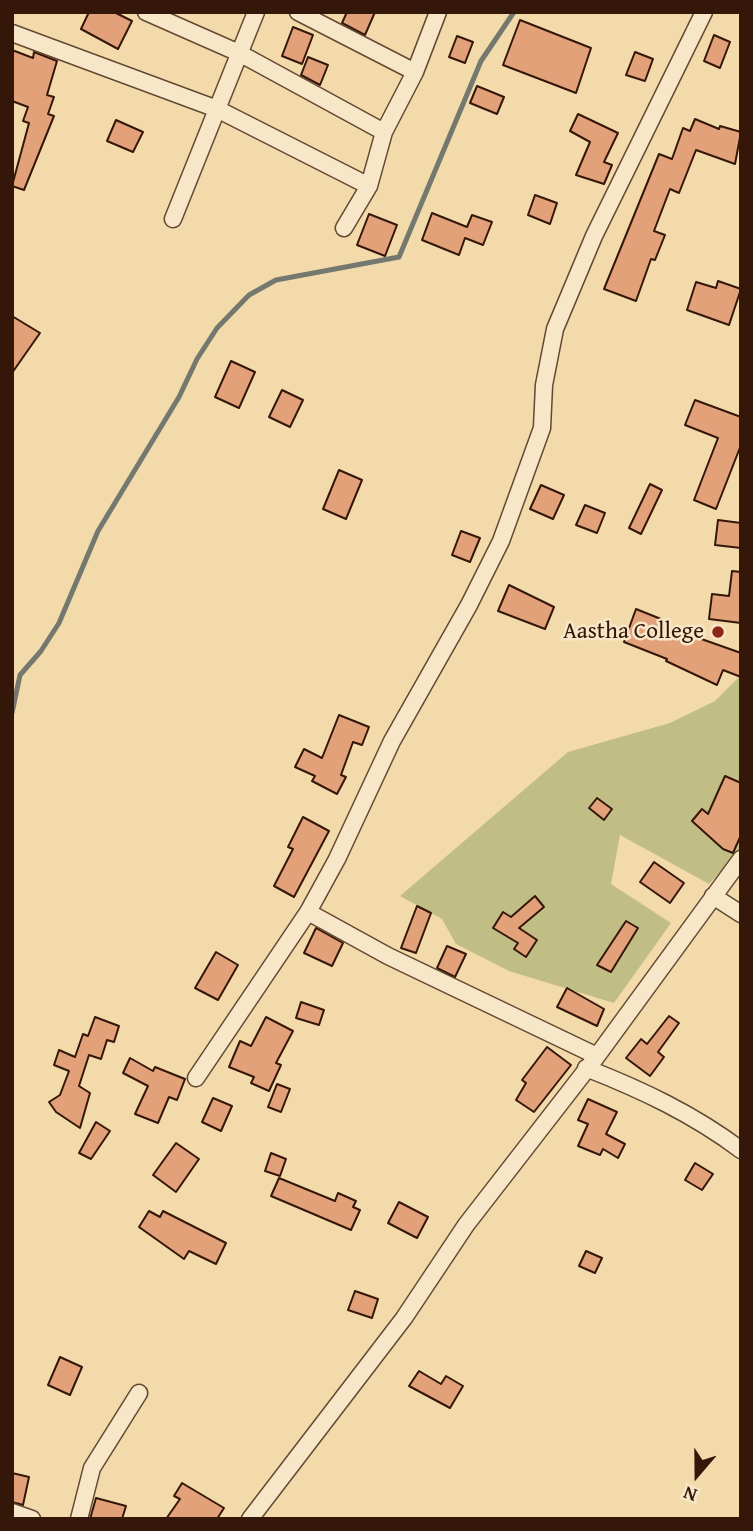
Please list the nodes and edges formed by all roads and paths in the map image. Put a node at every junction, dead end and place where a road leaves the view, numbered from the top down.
1 (146, 12) edge
2 (256, 12) edge
3 (298, 12) edge
4 (704, 12) edge
5 (437, 13) edge
6 (12, 33) edge
7 (239, 53) junction
8 (415, 72) junction
9 (217, 109) junction
10 (384, 132) junction
11 (369, 186) junction
12 (173, 219) dead end
13 (344, 228) dead end
14 (741, 859) edge
15 (713, 896) junction
16 (307, 912) junction
17 (741, 914) edge
18 (591, 1062) junction
19 (195, 1078) dead end
20 (741, 1150) edge
21 (139, 1393) dead end
22 (12, 1512) edge
23 (32, 1519) edge
24 (79, 1519) edge
25 (250, 1519) edge

1 - 7 street
2 - 7 street
3 - 8 street
4 - 16 street
5 - 8 street
6 - 9 street
7 - 9 street
7 - 10 street
8 - 10 street
9 - 11 street
9 - 12 street
10 - 11 street
11 - 13 street
14 - 15 street
15 - 17 street
15 - 18 street
16 - 18 street
16 - 19 street
18 - 20 street
18 - 25 street
21 - 24 street
22 - 23 street

